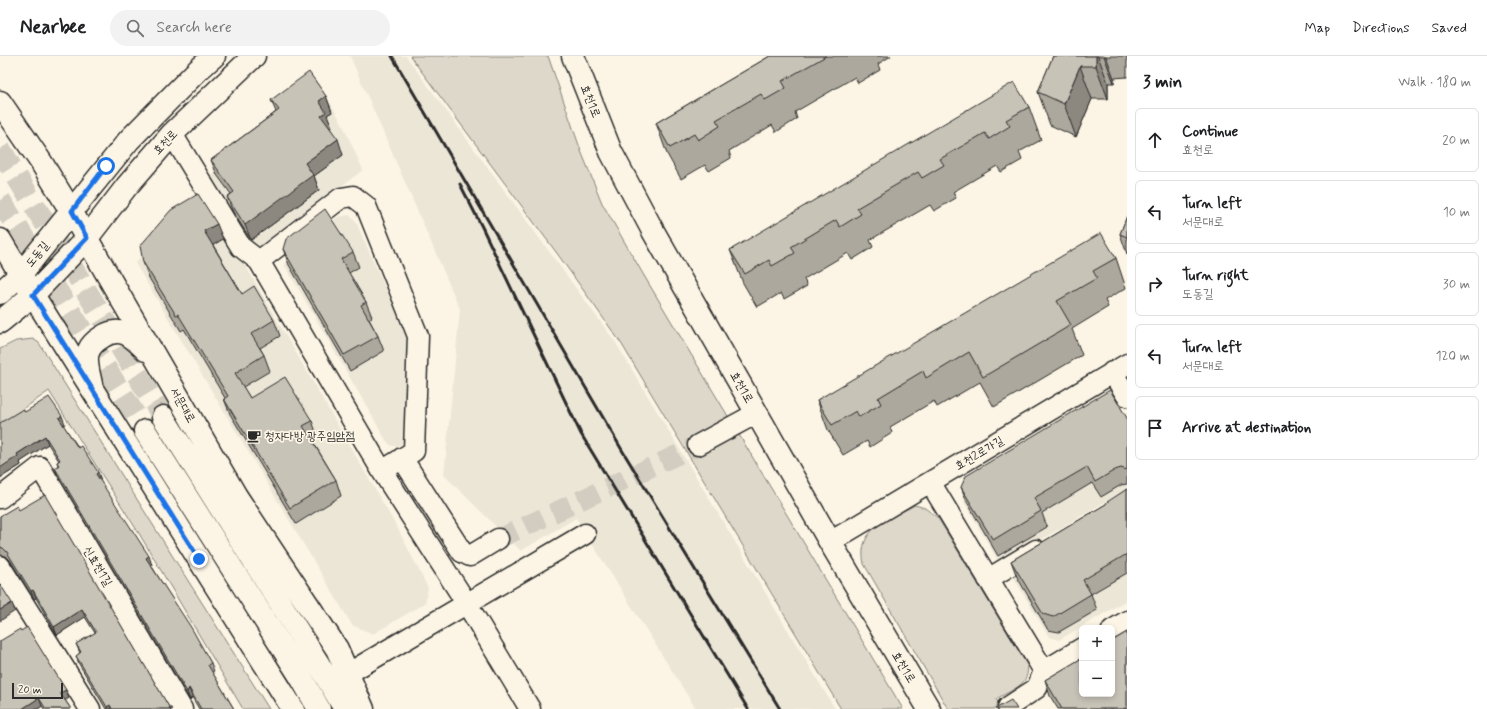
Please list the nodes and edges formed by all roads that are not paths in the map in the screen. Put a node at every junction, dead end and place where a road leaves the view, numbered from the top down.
1 (214, 56) edge
2 (254, 56) edge
3 (573, 56) edge
4 (0, 102) edge
5 (172, 134) junction
6 (72, 211) junction
7 (87, 238) junction
8 (0, 240) edge
9 (259, 261) junction
10 (20, 275) junction
11 (0, 293) edge
12 (33, 295) junction
13 (0, 322) edge
14 (158, 362) junction
15 (1120, 368) edge
16 (92, 388) junction
17 (1127, 396) edge
18 (757, 413) junction
19 (163, 416) tunnel mouth
20 (145, 431) tunnel mouth
21 (698, 445) tunnel mouth
22 (402, 458) junction
23 (382, 471) junction
24 (930, 482) junction
25 (0, 498) edge
26 (586, 534) dead end
27 (1054, 539) edge
28 (498, 540) tunnel mouth
29 (830, 542) junction
30 (0, 566) edge
31 (988, 579) junction
32 (467, 604) junction
33 (1127, 621) edge
34 (1115, 628) edge
35 (1079, 650) edge
36 (1044, 671) junction
37 (347, 674) junction
38 (1008, 707) edge
39 (90, 709) edge
40 (182, 709) edge
41 (293, 709) edge
42 (320, 709) edge
43 (345, 709) edge
44 (363, 709) edge
45 (530, 709) edge
46 (929, 709) edge

1 - 6 main road
2 - 5 main road, 효천로
3 - 18 main road, 효천1로
4 - 6 main road, 서문대로
5 - 7 main road, 효천로
5 - 9 street
6 - 7 main road, 서문대로
6 - 10 main road, 도동길
7 - 12 main road, 도동길
7 - 14 main road, 서문대로
8 - 10 main road
9 - 22 street
9 - 23 street
10 - 11 main road, 도동길
10 - 12 main road
12 - 13 main road, 도동길
12 - 16 main road
14 - 16 main road
14 - 37 main road, 서문대로
15 - 17 street
15 - 24 street, 효천2로가길
16 - 41 main road
18 - 21 street
18 - 29 main road, 효천1로
19 - 43 main road, 서문대로
20 - 42 main road
22 - 23 street
22 - 28 street
23 - 32 street
24 - 29 street, 효천2로가길
24 - 31 street
25 - 40 street, 신효천1길
26 - 32 street
27 - 31 street
29 - 46 main road, 효천1로
30 - 39 street
31 - 36 street
32 - 37 street
32 - 45 street
33 - 34 street
35 - 36 street
36 - 38 street
37 - 44 main road, 서문대로

